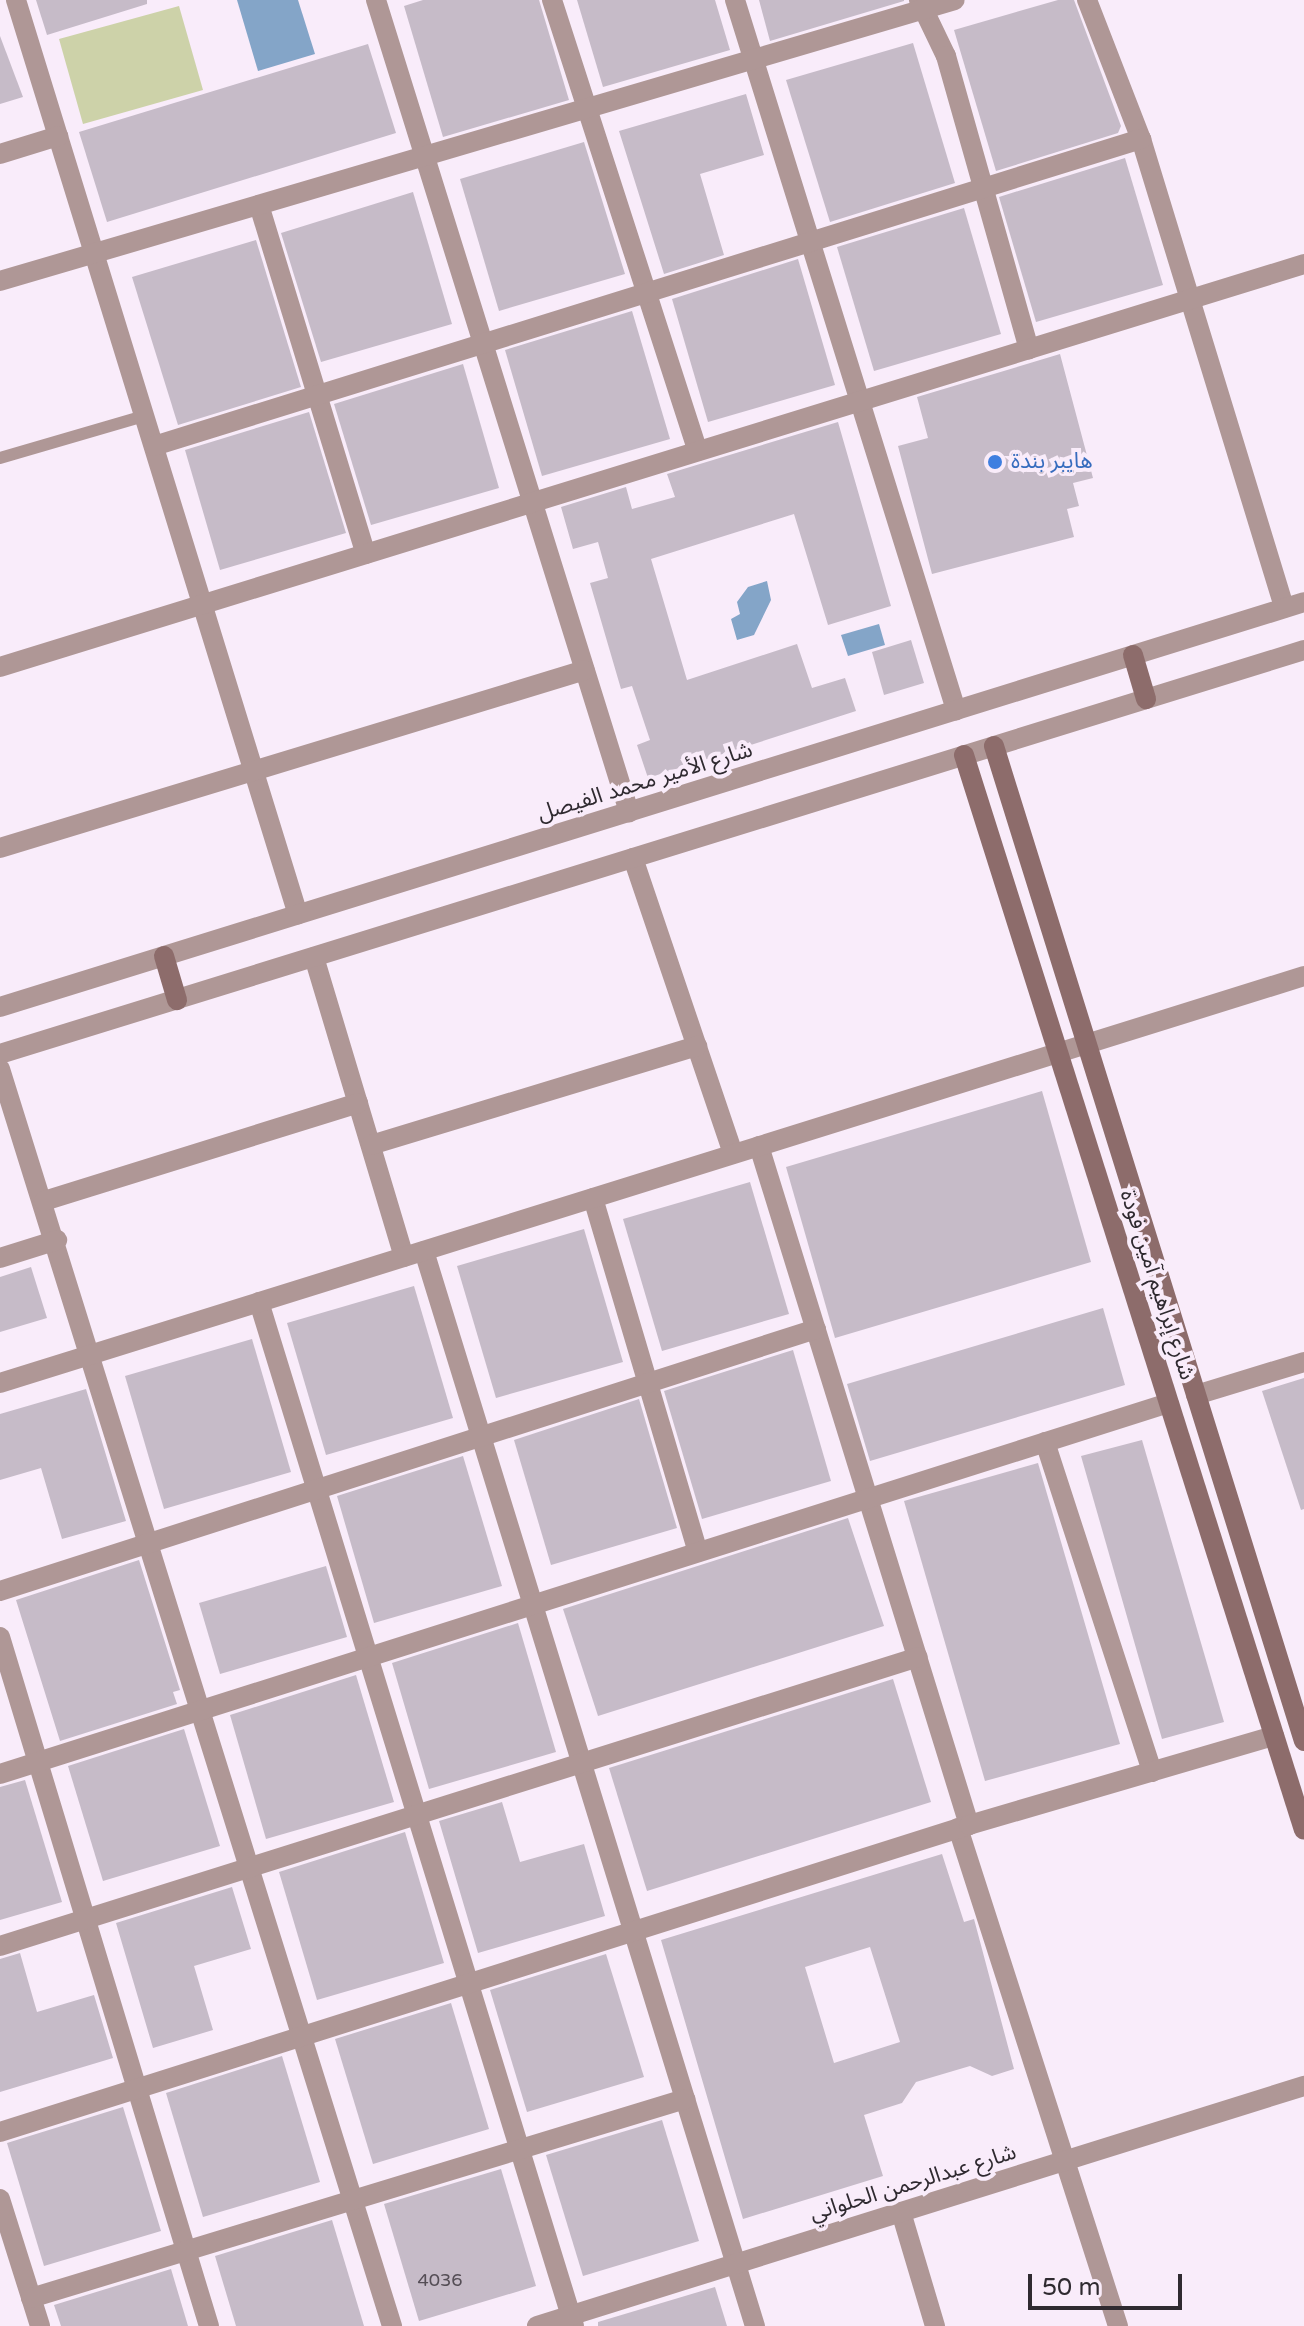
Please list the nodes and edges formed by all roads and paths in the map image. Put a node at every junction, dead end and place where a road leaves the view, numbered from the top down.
1 (16, 0) edge
2 (552, 0) edge
3 (735, 0) edge
4 (955, 0) edge
5 (1087, 0) edge
6 (378, 1) edge
7 (921, 6) edge
8 (753, 62) junction
9 (588, 107) junction
10 (58, 136) junction
11 (1141, 139) junction
12 (0, 154) edge
13 (422, 155) junction
14 (984, 189) junction
15 (259, 205) junction
16 (812, 241) junction
17 (91, 252) junction
18 (1304, 264) edge
19 (0, 281) edge
20 (649, 292) junction
21 (1190, 299) junction
22 (484, 343) junction
23 (1029, 349) junction
24 (318, 395) junction
25 (861, 401) junction
26 (144, 416) junction
27 (154, 446) junction
28 (698, 451) junction
29 (0, 458) edge
30 (533, 502) junction
31 (366, 554) junction
32 (203, 604) junction
33 (1294, 605) edge
34 (1304, 650) edge
35 (1133, 655) junction
36 (0, 667) edge
37 (585, 670) junction
38 (1146, 699) junction
39 (956, 710) junction
40 (994, 746) junction
41 (964, 755) junction
42 (254, 771) junction
43 (629, 812) junction
44 (0, 848) edge
45 (633, 858) junction
46 (298, 915) junction
47 (1057, 949) junction
48 (164, 956) junction
49 (314, 957) junction
50 (1028, 958) junction
51 (1304, 976) edge
52 (177, 1000) junction
53 (0, 1007) edge
54 (1086, 1044) junction
55 (697, 1046) junction
56 (1058, 1053) junction
57 (0, 1054) edge
58 (0, 1069) edge
59 (358, 1103) junction
60 (371, 1145) junction
61 (759, 1146) junction
62 (733, 1154) junction
63 (593, 1198) junction
64 (44, 1201) junction
65 (57, 1240) junction
66 (414, 1254) junction
67 (0, 1258) edge
68 (259, 1302) junction
69 (816, 1329) junction
70 (93, 1354) junction
71 (1304, 1362) edge
72 (0, 1383) edge
73 (649, 1383) junction
74 (1196, 1395) junction
75 (1169, 1403) junction
76 (481, 1437) junction
77 (1045, 1442) junction
78 (316, 1490) junction
79 (868, 1498) junction
80 (151, 1543) junction
81 (1241, 1546) junction
82 (698, 1552) junction
83 (1214, 1556) junction
84 (0, 1591) edge
85 (533, 1605) junction
86 (0, 1637) edge
87 (368, 1657) junction
88 (918, 1657) junction
89 (203, 1710) junction
90 (1303, 1734) edge
91 (1274, 1736) junction
92 (38, 1762) junction
93 (582, 1763) junction
94 (1152, 1772) junction
95 (0, 1774) edge
96 (417, 1815) junction
97 (964, 1827) junction
98 (1304, 1830) edge
99 (251, 1867) junction
100 (86, 1919) junction
101 (633, 1931) junction
102 (0, 1946) edge
103 (468, 1984) junction
104 (303, 2036) junction
105 (1304, 2086) edge
106 (137, 2089) junction
107 (685, 2099) junction
108 (0, 2132) edge
109 (520, 2149) junction
110 (1069, 2160) junction
111 (0, 2199) edge
112 (353, 2200) junction
113 (901, 2212) junction
114 (186, 2251) junction
115 (736, 2264) junction
116 (31, 2298) junction
117 (572, 2321) edge
118 (40, 2326) edge
119 (209, 2326) edge
120 (392, 2326) edge
121 (537, 2326) edge
122 (755, 2326) edge
123 (935, 2326) edge
124 (1118, 2326) edge

1 - 10 street
2 - 9 street
3 - 8 street
4 - 7 street
5 - 11 street
6 - 13 street
7 - 8 street
7 - 14 street
8 - 9 street
8 - 16 street
9 - 13 street
9 - 20 street
10 - 12 street
10 - 17 street
11 - 14 street
11 - 21 street
13 - 15 street
13 - 22 street
14 - 16 street
14 - 23 street
15 - 17 street
15 - 24 street
16 - 20 street
16 - 25 street
17 - 19 street
17 - 26 street
18 - 21 street
20 - 22 street
20 - 28 street
21 - 23 street
21 - 33 street
22 - 24 street
22 - 30 street
23 - 25 street
24 - 27 street
24 - 31 street
25 - 28 street
25 - 39 street
26 - 27 street
26 - 29 lane
27 - 32 street
28 - 30 street
30 - 31 street
30 - 37 street
31 - 32 street
32 - 36 street
32 - 42 street
33 - 35 street, شارع الأمير محمد الفيصل
34 - 38 street
35 - 38 street
35 - 39 street, شارع الأمير محمد الفيصل
37 - 42 street
37 - 43 street
38 - 40 street
39 - 43 street, شارع الأمير محمد الفيصل
40 - 41 street
40 - 47 street, شارع إبراهيم آمين فودة
41 - 45 street
41 - 50 street, شارع إبراهيم آمين فودة
42 - 44 street
42 - 46 street
43 - 46 street, شارع الأمير محمد الفيصل
45 - 49 street
45 - 55 street
46 - 48 street, شارع الأمير محمد الفيصل
47 - 50 street
47 - 54 street, شارع إبراهيم آمين فودة
48 - 52 street
48 - 53 street, شارع الأمير محمد الفيصل
49 - 52 street
49 - 59 street
50 - 56 street, شارع إبراهيم آمين فودة
51 - 54 street
52 - 57 street
54 - 56 street
54 - 74 street, شارع إبراهيم آمين فودة
55 - 60 street
55 - 62 street
56 - 61 street
56 - 75 street, شارع إبراهيم آمين فودة
58 - 64 street
59 - 60 street
59 - 64 street
60 - 66 street
61 - 62 street
61 - 69 street
62 - 63 street
63 - 66 street
63 - 73 street
64 - 65 street
65 - 67 street
65 - 70 street
66 - 68 street
66 - 76 street
68 - 70 street
68 - 78 street
69 - 73 street
69 - 79 street
70 - 72 street
70 - 80 street
71 - 74 street
73 - 76 street
73 - 82 street
74 - 81 street, شارع إبراهيم آمين فودة
75 - 77 street
75 - 83 street, شارع إبراهيم آمين فودة
76 - 78 street
76 - 85 street
77 - 79 street
77 - 94 street
78 - 80 street
78 - 87 street
79 - 82 street
79 - 88 street
80 - 84 street
80 - 89 street
81 - 83 street
81 - 90 street, شارع إبراهيم آمين فودة
82 - 85 street
83 - 91 street, شارع إبراهيم آمين فودة
85 - 87 street
85 - 93 street
86 - 92 street
87 - 89 street
87 - 96 street
88 - 93 street
88 - 97 street
89 - 92 street
89 - 99 street
91 - 94 street
91 - 98 street, شارع إبراهيم آمين فودة
92 - 95 street
92 - 100 street
93 - 96 street
93 - 101 street
94 - 97 street
96 - 99 street
96 - 103 street
97 - 101 street
97 - 110 street
99 - 100 street
99 - 104 street
100 - 102 street
100 - 106 street
101 - 103 street
101 - 107 street
103 - 104 street
103 - 109 street
104 - 106 street
104 - 112 street
105 - 110 street, شارع عبدالرحمن الحلواني
106 - 108 street
106 - 114 street
107 - 109 street
107 - 115 street
109 - 112 street
109 - 117 street
110 - 113 street, شارع عبدالرحمن الحلواني
110 - 124 street
111 - 116 street
112 - 114 street
112 - 120 street
113 - 115 street, شارع عبدالرحمن الحلواني
113 - 123 street
114 - 116 street
114 - 119 street
115 - 117 street, شارع عبدالرحمن الحلواني
115 - 122 street
116 - 118 street
117 - 121 street, شارع عبدالرحمن الحلواني

